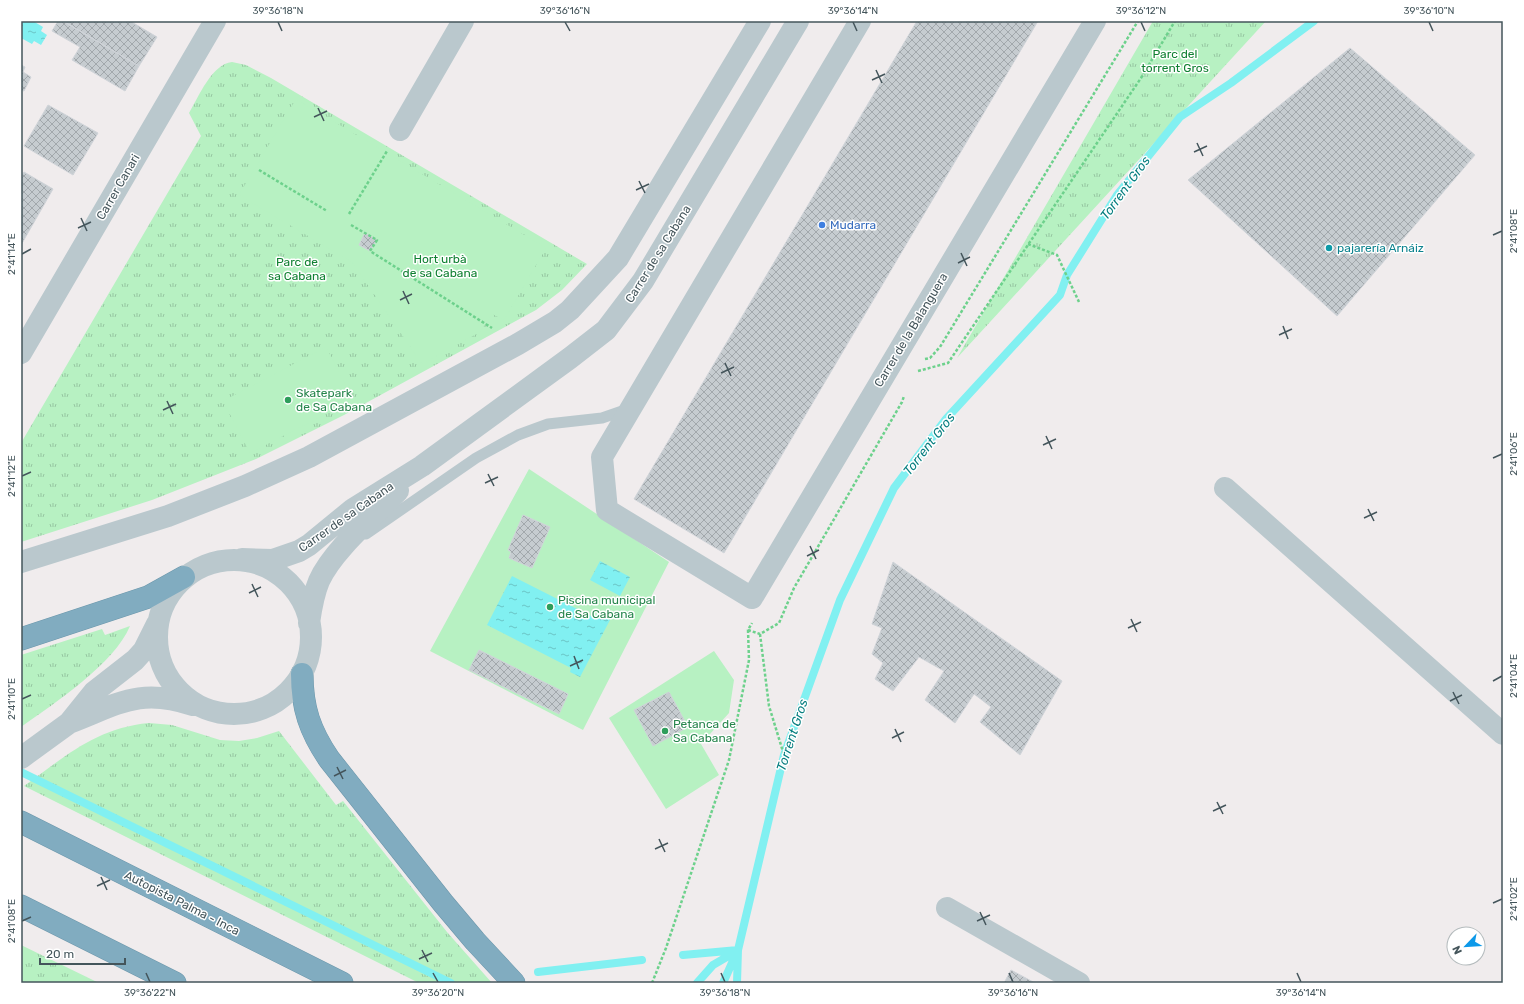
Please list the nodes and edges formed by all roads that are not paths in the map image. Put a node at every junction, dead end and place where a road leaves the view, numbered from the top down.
1 (215, 21) edge
2 (463, 21) edge
3 (760, 21) edge
4 (798, 21) edge
5 (860, 21) edge
6 (1095, 21) edge
7 (400, 130) road end
8 (21, 353) edge
9 (631, 408) junction
10 (422, 466) junction
11 (1225, 488) dead end
12 (341, 550) junction
13 (242, 559) junction
14 (21, 562) edge
15 (184, 577) junction
16 (158, 621) junction
17 (308, 628) junction
18 (21, 639) edge
19 (302, 674) junction
20 (198, 706) junction
21 (69, 723) junction
22 (1503, 734) edge
23 (21, 758) edge
24 (21, 822) edge
25 (21, 906) edge
26 (947, 908) dead end
27 (175, 983) edge
28 (342, 983) edge
29 (514, 983) edge
30 (1079, 983) edge

1 - 8 street, Carrer Canari
2 - 7 street
3 - 14 street
4 - 10 street, Carrer de sa Cabana
5 - 9 street
6 - 9 street, Carrer de la Balanguera
9 - 12 lane
10 - 12 street, Carrer de sa Cabana
10 - 13 street, Carrer de sa Cabana
11 - 22 street
12 - 17 street, Carrer de sa Cabana
13 - 15 street
13 - 17 street
15 - 16 street
15 - 18 highway
16 - 20 street
16 - 21 street
17 - 19 street
19 - 20 street
19 - 29 highway
20 - 21 street
21 - 23 street
24 - 28 highway, Autopista Palma - Inca
25 - 27 highway
26 - 30 street

